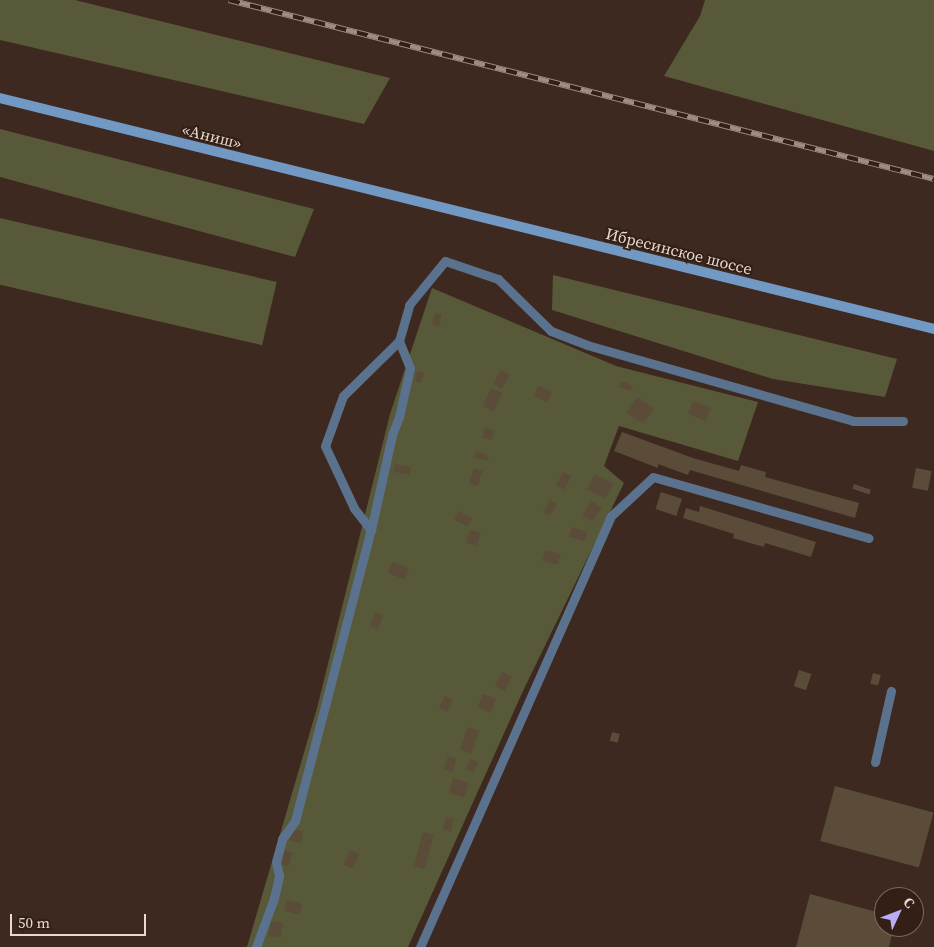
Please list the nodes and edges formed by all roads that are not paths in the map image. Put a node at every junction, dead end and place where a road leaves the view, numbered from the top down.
1 (0, 98) edge
2 (416, 202) joint
3 (934, 329) edge
4 (399, 341) junction
5 (903, 421) dead end
6 (371, 530) junction
7 (869, 538) dead end
8 (891, 691) dead end
9 (875, 762) dead end
10 (256, 947) edge
11 (420, 947) edge

1 - 2 main road, «Аниш»
2 - 3 main road, Ибресинское шоссе
4 - 5 lane
4 - 6 lane
4 - 6 lane
6 - 10 lane
7 - 11 lane
8 - 9 lane

